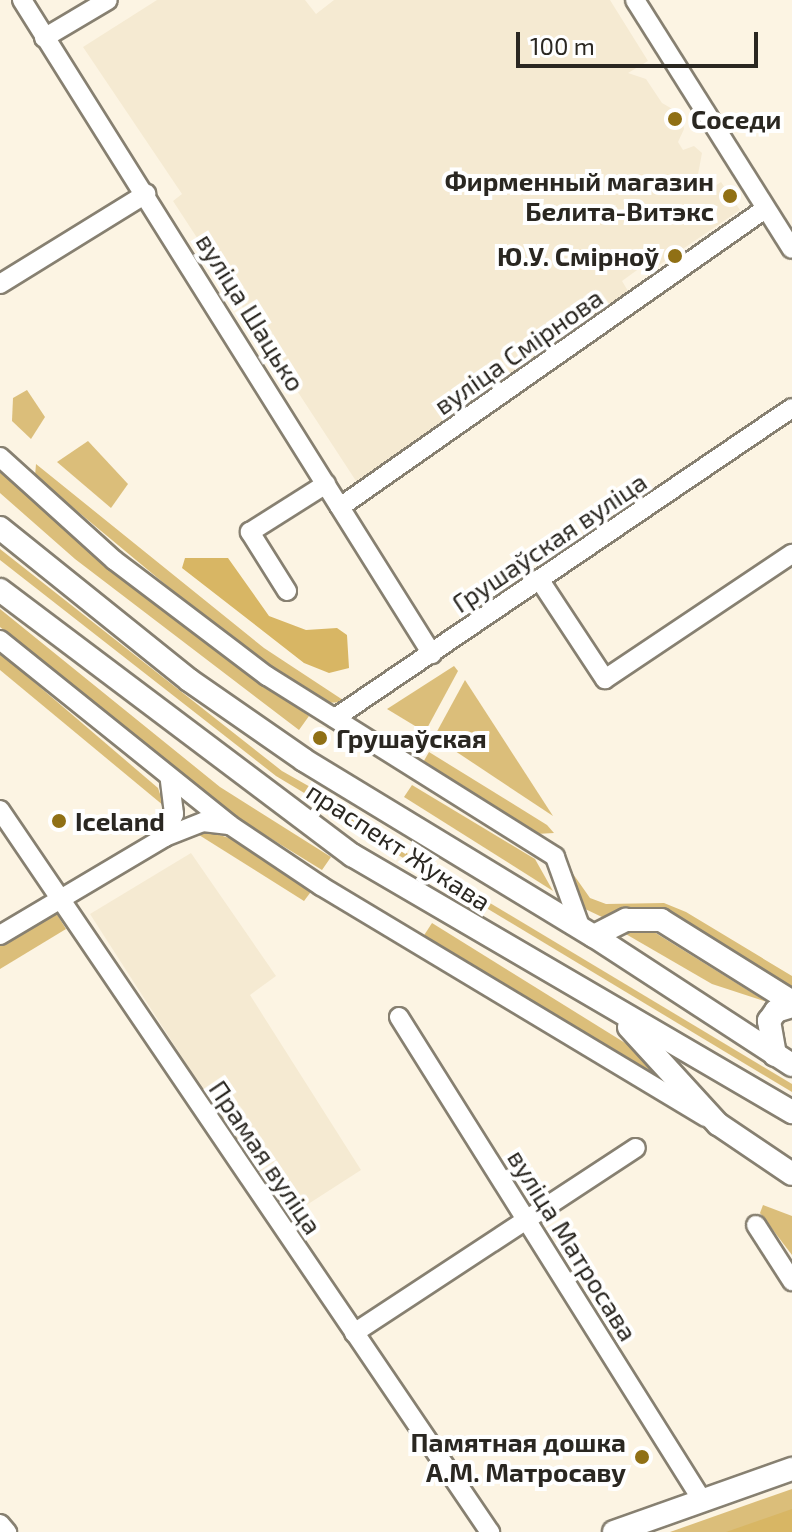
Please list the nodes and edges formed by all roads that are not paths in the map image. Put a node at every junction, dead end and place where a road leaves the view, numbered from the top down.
1 (22, 0) edge
2 (108, 0) edge
3 (635, 0) edge
4 (44, 38) junction
5 (146, 194) junction
6 (765, 209) junction
7 (792, 249) edge
8 (0, 284) edge
9 (792, 408) edge
10 (0, 457) edge
11 (326, 484) junction
12 (340, 507) junction
13 (0, 528) edge
14 (792, 554) edge
15 (539, 579) junction
16 (0, 590) edge
17 (287, 591) dead end
18 (0, 640) edge
19 (432, 654) junction
20 (335, 718) junction
21 (170, 779) junction
22 (0, 810) edge
23 (230, 825) junction
24 (165, 837) junction
25 (59, 898) junction
26 (588, 933) junction
27 (0, 935) edge
28 (792, 1004) edge
29 (615, 1011) junction
30 (399, 1017) dead end
31 (783, 1060) edge
32 (751, 1088) junction
33 (792, 1112) edge
34 (718, 1124) junction
35 (636, 1148) dead end
36 (792, 1174) edge
37 (525, 1218) junction
38 (756, 1225) dead end
39 (792, 1281) edge
40 (354, 1333) junction
41 (792, 1469) edge
42 (702, 1500) junction
43 (0, 1524) edge
44 (7, 1532) edge
45 (490, 1532) edge
46 (614, 1532) edge

1 - 4 street, вуліца Шацько
2 - 4 street
3 - 6 street
4 - 5 street, вуліца Шацько
5 - 8 street
5 - 11 street, вуліца Шацько
6 - 7 street
6 - 12 street, вуліца Смірнова
9 - 15 street, Грушаўская вуліца
10 - 20 street
11 - 12 street, вуліца Шацько
11 - 17 street
12 - 19 street, вуліца Шацько
13 - 26 main road, праспект Жукава
14 - 15 street
15 - 19 street, Грушаўская вуліца
16 - 29 main road, праспект Жукава
18 - 21 street
19 - 20 street, Грушаўская вуліца
20 - 26 street
21 - 23 street
21 - 24 street
22 - 25 street, Прамая вуліца
23 - 24 street
23 - 34 street
24 - 25 street
25 - 27 street
25 - 40 street, Прамая вуліца
26 - 28 main road
26 - 31 main road, праспект Жукава
28 - 31 main road
29 - 32 main road, праспект Жукава
29 - 34 main road
30 - 37 street, вуліца Матросава
32 - 33 main road, праспект Жукава
32 - 34 main road
34 - 36 main road
35 - 37 street
37 - 40 street
37 - 42 street, вуліца Матросава
38 - 39 street
40 - 45 street, Прамая вуліца
41 - 42 main road
42 - 46 main road
43 - 44 street

